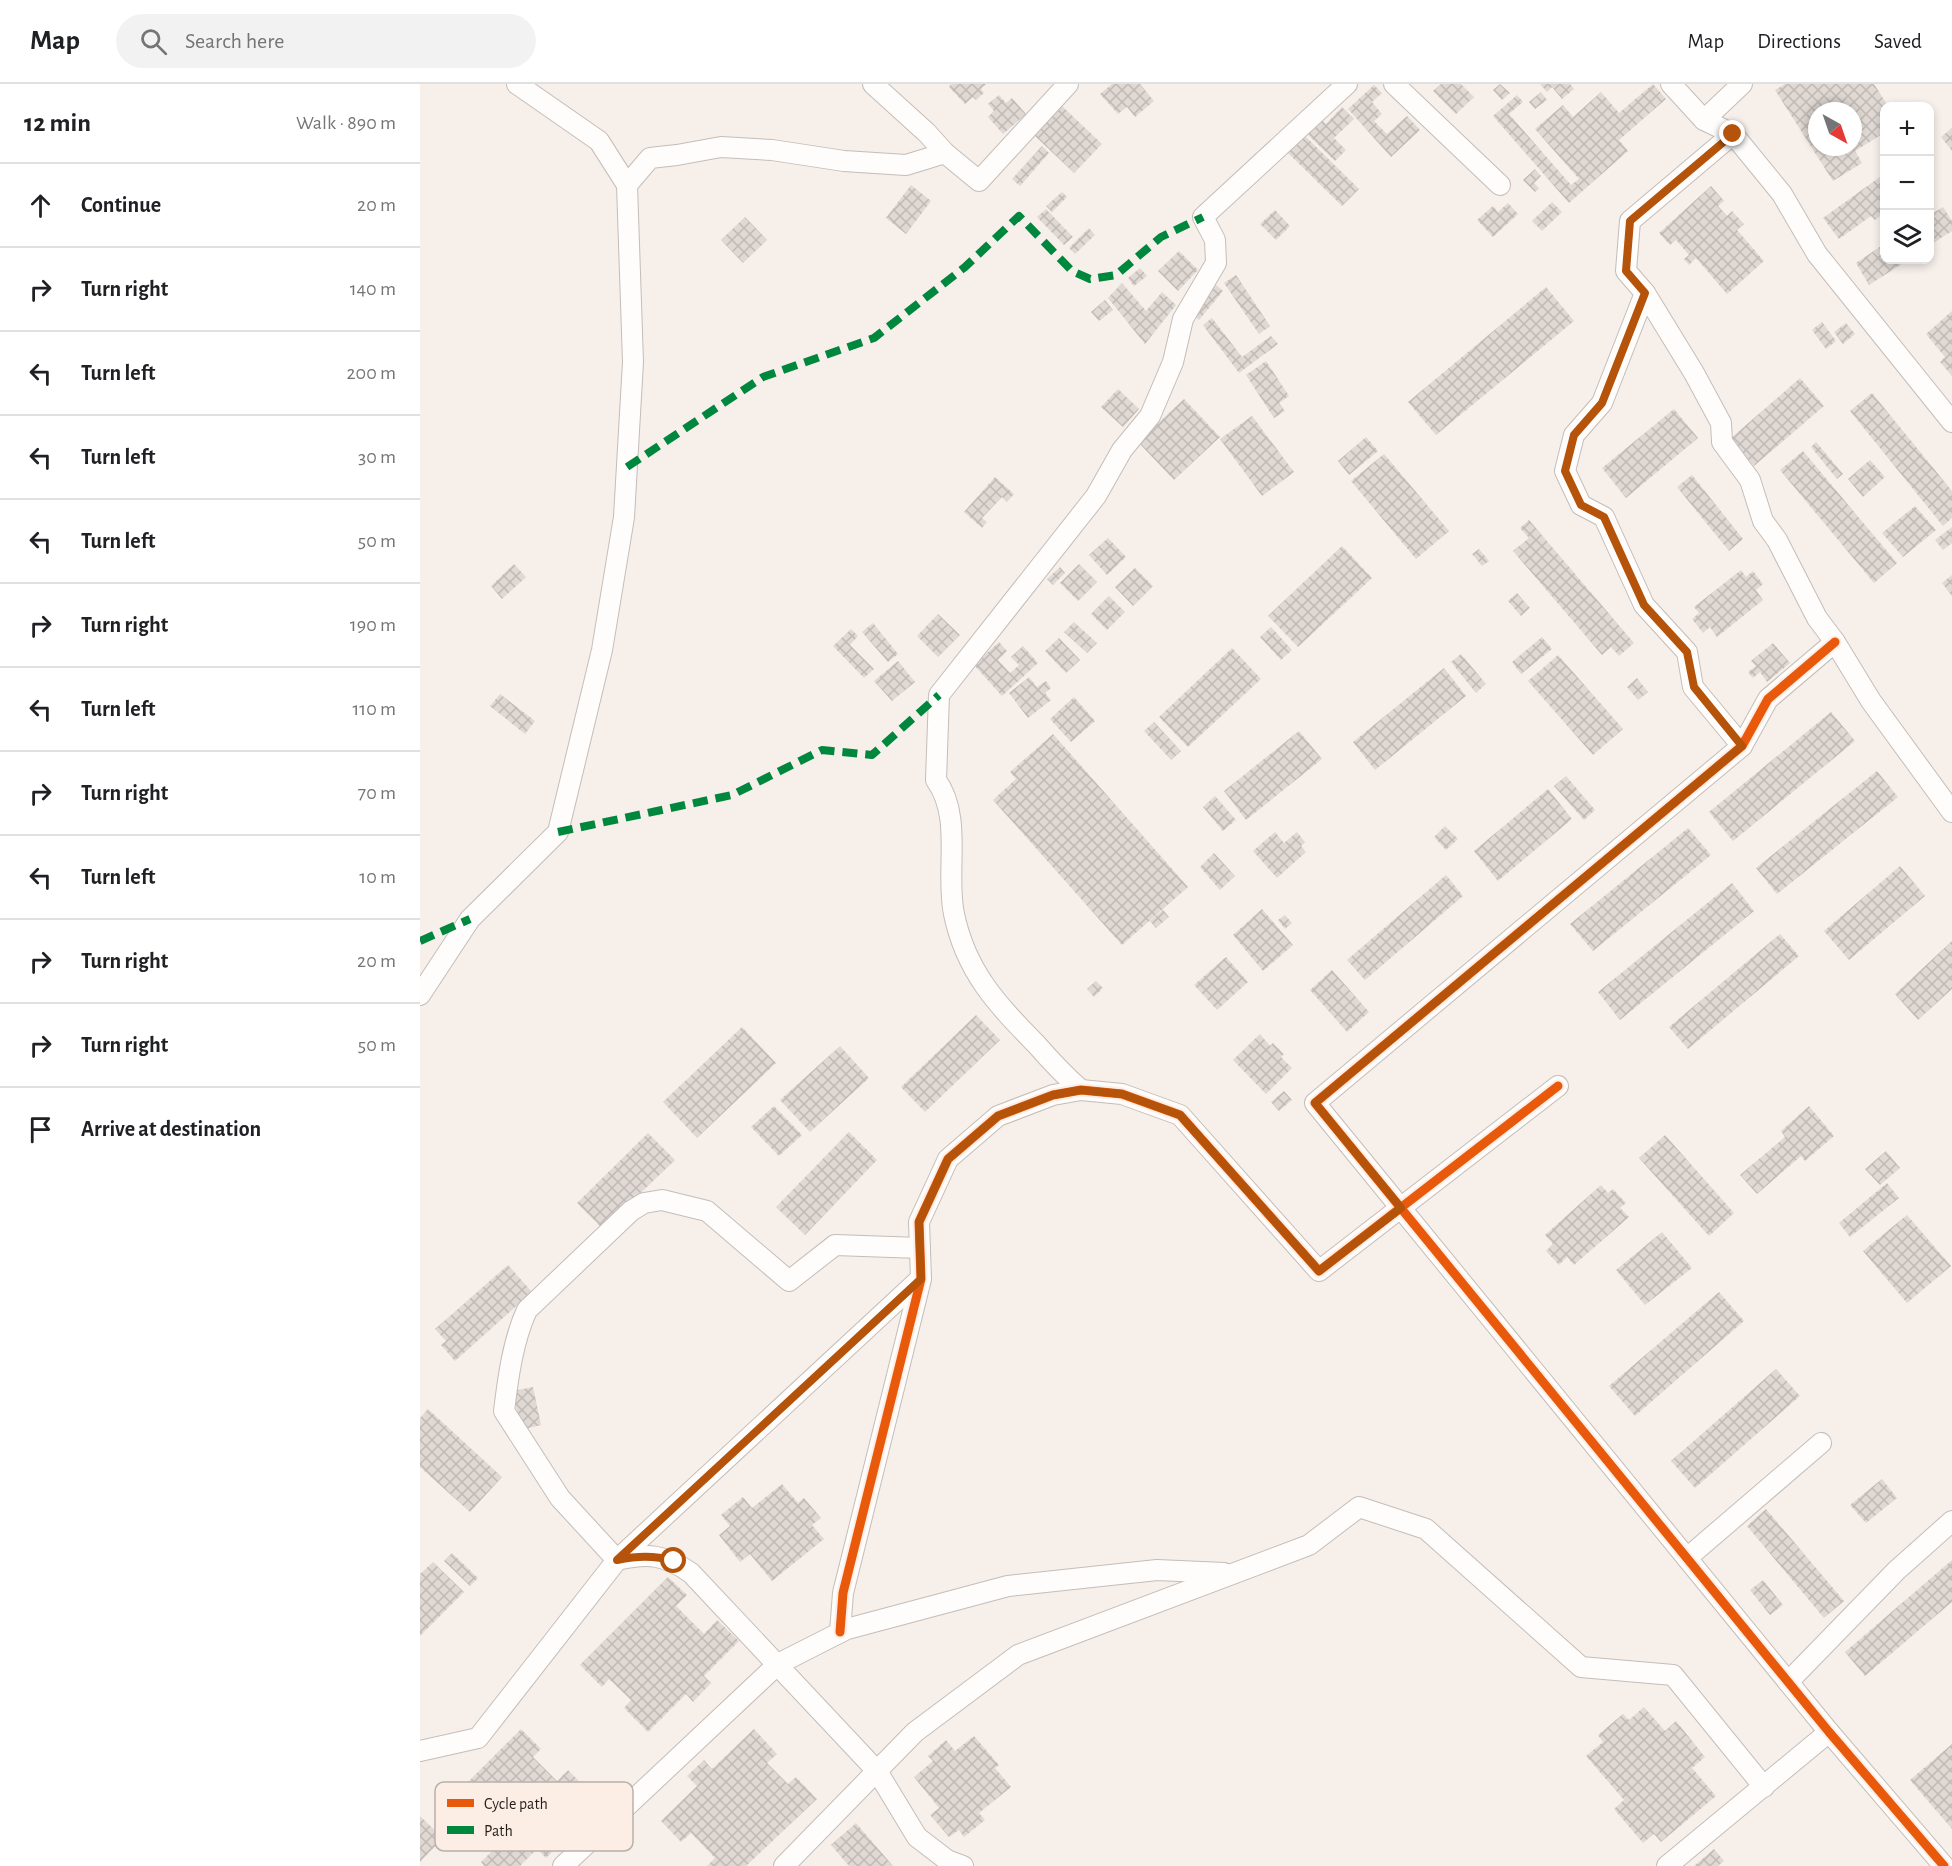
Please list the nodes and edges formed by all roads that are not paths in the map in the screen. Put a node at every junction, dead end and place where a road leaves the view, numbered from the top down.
1 (517, 84) edge
2 (873, 84) edge
3 (1068, 84) edge
4 (1347, 84) edge
5 (1394, 84) edge
6 (1671, 84) edge
7 (1742, 84) edge
8 (1704, 120) junction
9 (1733, 134) junction
10 (945, 153) junction
11 (627, 185) junction
12 (1500, 185) dead end
13 (1645, 293) junction
14 (1952, 422) edge
15 (1835, 642) junction
16 (1742, 746) junction
17 (1952, 812) edge
18 (420, 995) edge
19 (1558, 1086) dead end
20 (1081, 1090) junction
21 (1401, 1208) junction
22 (920, 1248) junction
23 (921, 1279) junction
24 (1821, 1443) dead end
25 (1952, 1521) edge
26 (1687, 1558) junction
27 (617, 1560) junction
28 (1234, 1573) junction
29 (840, 1632) junction
30 (777, 1664) junction
31 (1788, 1682) junction
32 (1829, 1732) junction
33 (420, 1751) edge
34 (877, 1771) junction
35 (1764, 1787) junction
36 (633, 1800) edge
37 (579, 1851) edge
38 (563, 1866) edge
39 (784, 1866) edge
40 (963, 1866) edge
41 (1667, 1866) edge
42 (1944, 1866) edge

1 - 11 street
2 - 10 street
3 - 10 street
4 - 20 street
5 - 12 street
6 - 8 street
7 - 8 street
8 - 9 street
9 - 13 street
9 - 14 street
10 - 11 street
11 - 18 street
13 - 15 street
13 - 16 street
15 - 16 street
15 - 17 street
16 - 21 street
19 - 21 street
20 - 21 street
20 - 22 street
21 - 26 street
22 - 23 street
22 - 27 street
23 - 27 street
23 - 29 street
24 - 26 street
25 - 31 street
26 - 31 street
27 - 30 street
27 - 33 street
28 - 29 street
28 - 34 street
28 - 35 street
29 - 30 street
30 - 34 street
30 - 36 street
31 - 32 street
32 - 35 street
32 - 42 street
34 - 39 street
34 - 40 street
35 - 41 street
37 - 38 street

